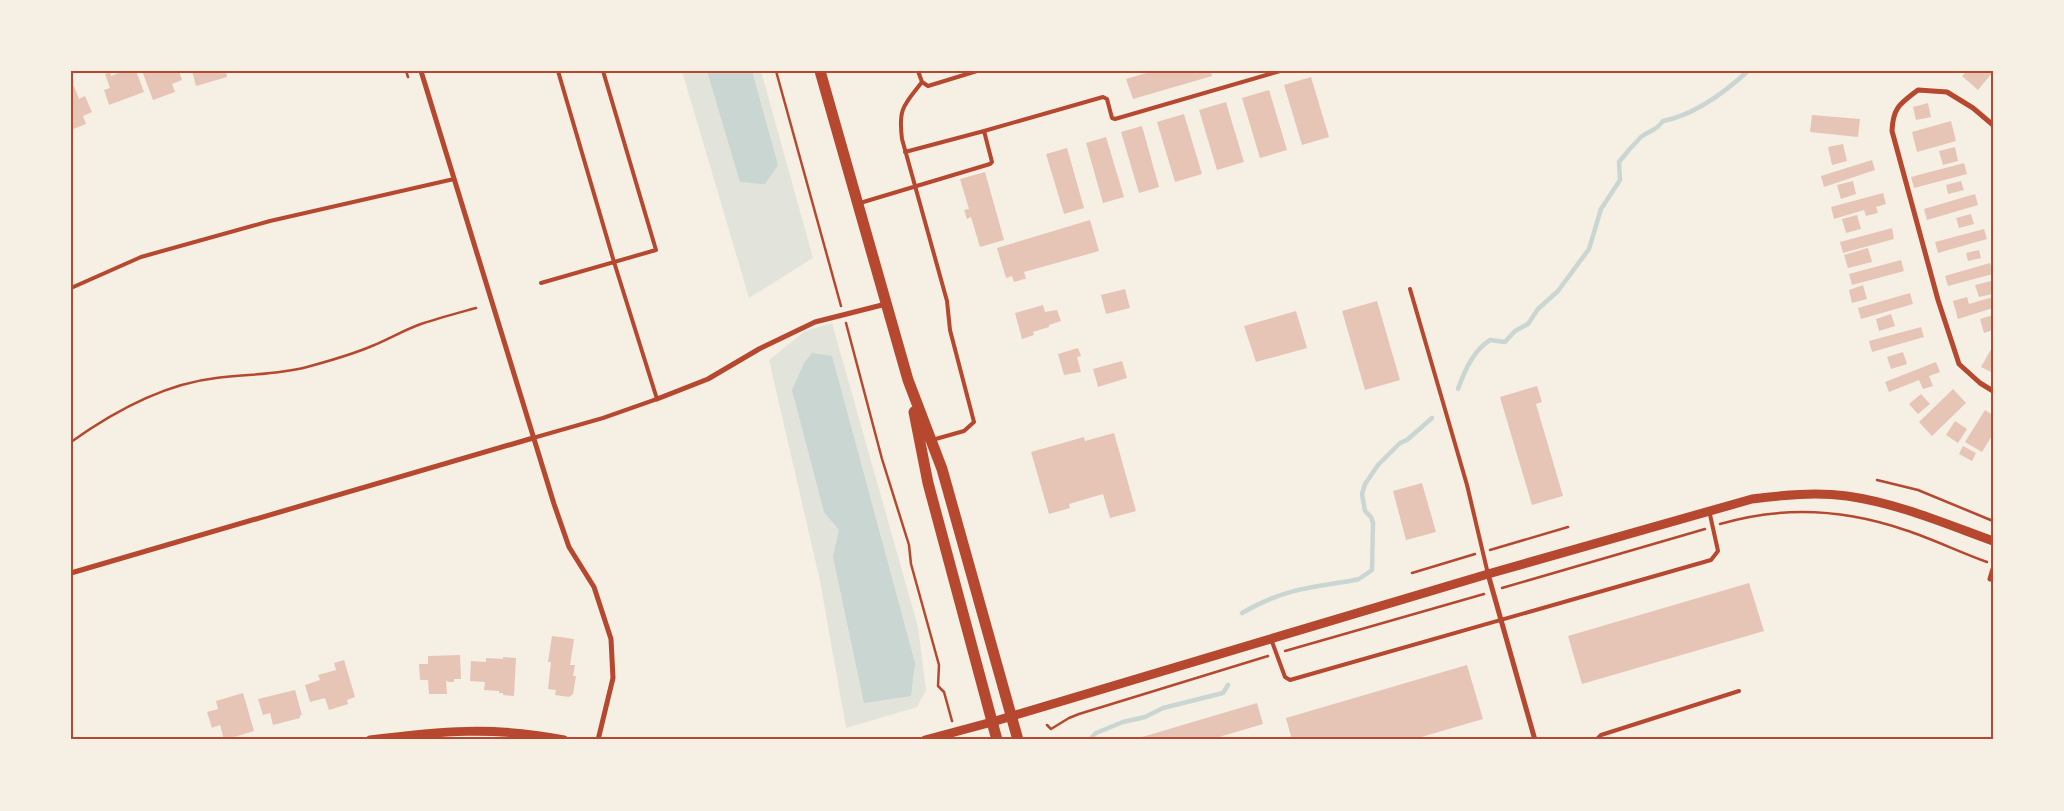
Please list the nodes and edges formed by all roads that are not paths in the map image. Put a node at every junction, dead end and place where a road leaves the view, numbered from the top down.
1 (422, 71) edge
2 (558, 71) edge
3 (603, 71) edge
4 (820, 71) edge
5 (918, 71) edge
6 (977, 71) edge
7 (1280, 71) edge
8 (922, 82) junction
9 (1993, 125) edge
10 (984, 131) junction
11 (905, 152) junction
12 (454, 179) junction
13 (914, 186) junction
14 (858, 203) junction
15 (614, 262) junction
16 (541, 283) dead end
17 (71, 288) edge
18 (1410, 289) dead end
19 (886, 303) junction
20 (908, 380) junction
21 (1993, 391) edge
22 (657, 399) junction
23 (534, 438) junction
24 (931, 440) junction
25 (1709, 510) junction
26 (1993, 541) edge
27 (1993, 569) edge
28 (71, 573) edge
29 (1488, 574) junction
30 (1990, 579) dead end
31 (1501, 619) junction
32 (1271, 639) junction
33 (1740, 691) dead end
34 (1011, 716) junction
35 (992, 722) junction
36 (370, 740) edge
37 (564, 740) edge
38 (598, 740) edge
39 (925, 740) edge
40 (997, 740) edge
41 (1018, 740) edge
42 (1536, 740) edge
43 (1596, 740) edge

1 - 12 street
2 - 15 lane
3 - 15 lane
4 - 14 main road
5 - 8 lane
6 - 8 lane
7 - 10 lane
8 - 11 lane
9 - 21 street
10 - 11 lane
10 - 13 lane
11 - 13 lane
12 - 17 lane
12 - 23 street
13 - 14 lane
13 - 24 lane
14 - 19 main road
15 - 16 lane
15 - 22 lane
18 - 29 lane
19 - 20 main road
19 - 22 street
20 - 24 main road
20 - 35 main road
22 - 23 lane
23 - 28 street
23 - 38 street
24 - 34 main road
25 - 26 street
25 - 29 street
25 - 31 lane
27 - 30 street
29 - 31 street
29 - 32 street
31 - 32 lane
31 - 42 street
32 - 34 street
33 - 43 lane
34 - 35 street
34 - 41 main road
35 - 39 street
35 - 40 main road
36 - 37 street

